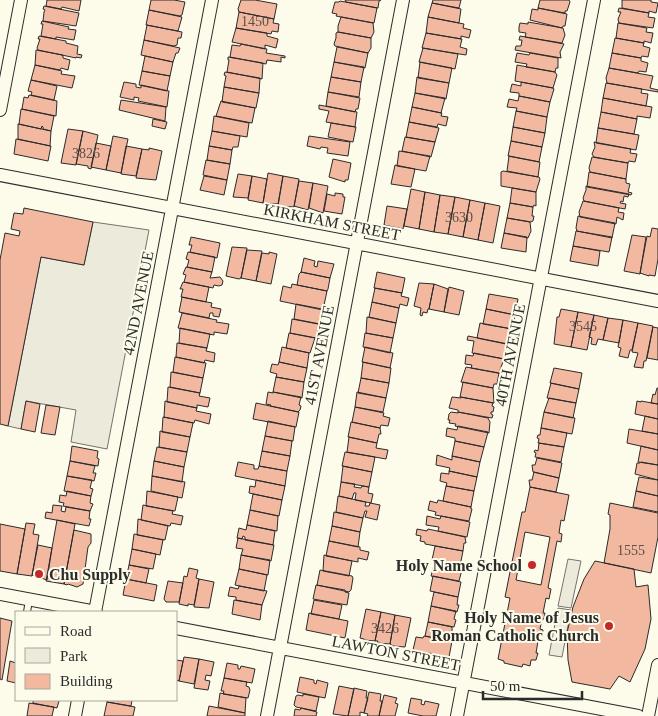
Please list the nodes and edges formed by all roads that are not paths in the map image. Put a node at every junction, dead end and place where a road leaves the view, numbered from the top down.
1 (21, 0) edge
2 (212, 0) edge
3 (404, 0) edge
4 (594, 0) edge
5 (0, 110) edge
6 (0, 175) edge
7 (172, 208) junction
8 (357, 243) junction
9 (541, 279) junction
10 (658, 301) edge
11 (0, 594) edge
12 (28, 606) edge
13 (59, 609) edge
14 (83, 611) edge
15 (95, 611) edge
16 (178, 628) edge
17 (280, 648) junction
18 (658, 665) edge
19 (464, 683) junction
20 (78, 701) edge
21 (75, 716) edge
22 (267, 716) edge
23 (457, 716) edge
24 (638, 716) edge
25 (648, 716) edge

1 - 5 street
2 - 7 street, 42ND AVENUE
3 - 8 street, 41ST AVENUE
4 - 9 street, 40TH AVENUE
6 - 7 street, KIRKHAM STREET
7 - 8 street, KIRKHAM STREET
7 - 15 street, 42ND AVENUE
8 - 9 street, KIRKHAM STREET
8 - 17 street, 41ST AVENUE
9 - 10 street, KIRKHAM STREET
9 - 19 street, 40TH AVENUE
11 - 12 street
12 - 13 street
13 - 14 street
16 - 17 street, LAWTON STREET
17 - 19 street, LAWTON STREET
17 - 22 street, 41ST AVENUE
18 - 25 street
19 - 23 street, 40TH AVENUE
19 - 24 street, LAWTON STREET
20 - 21 street

